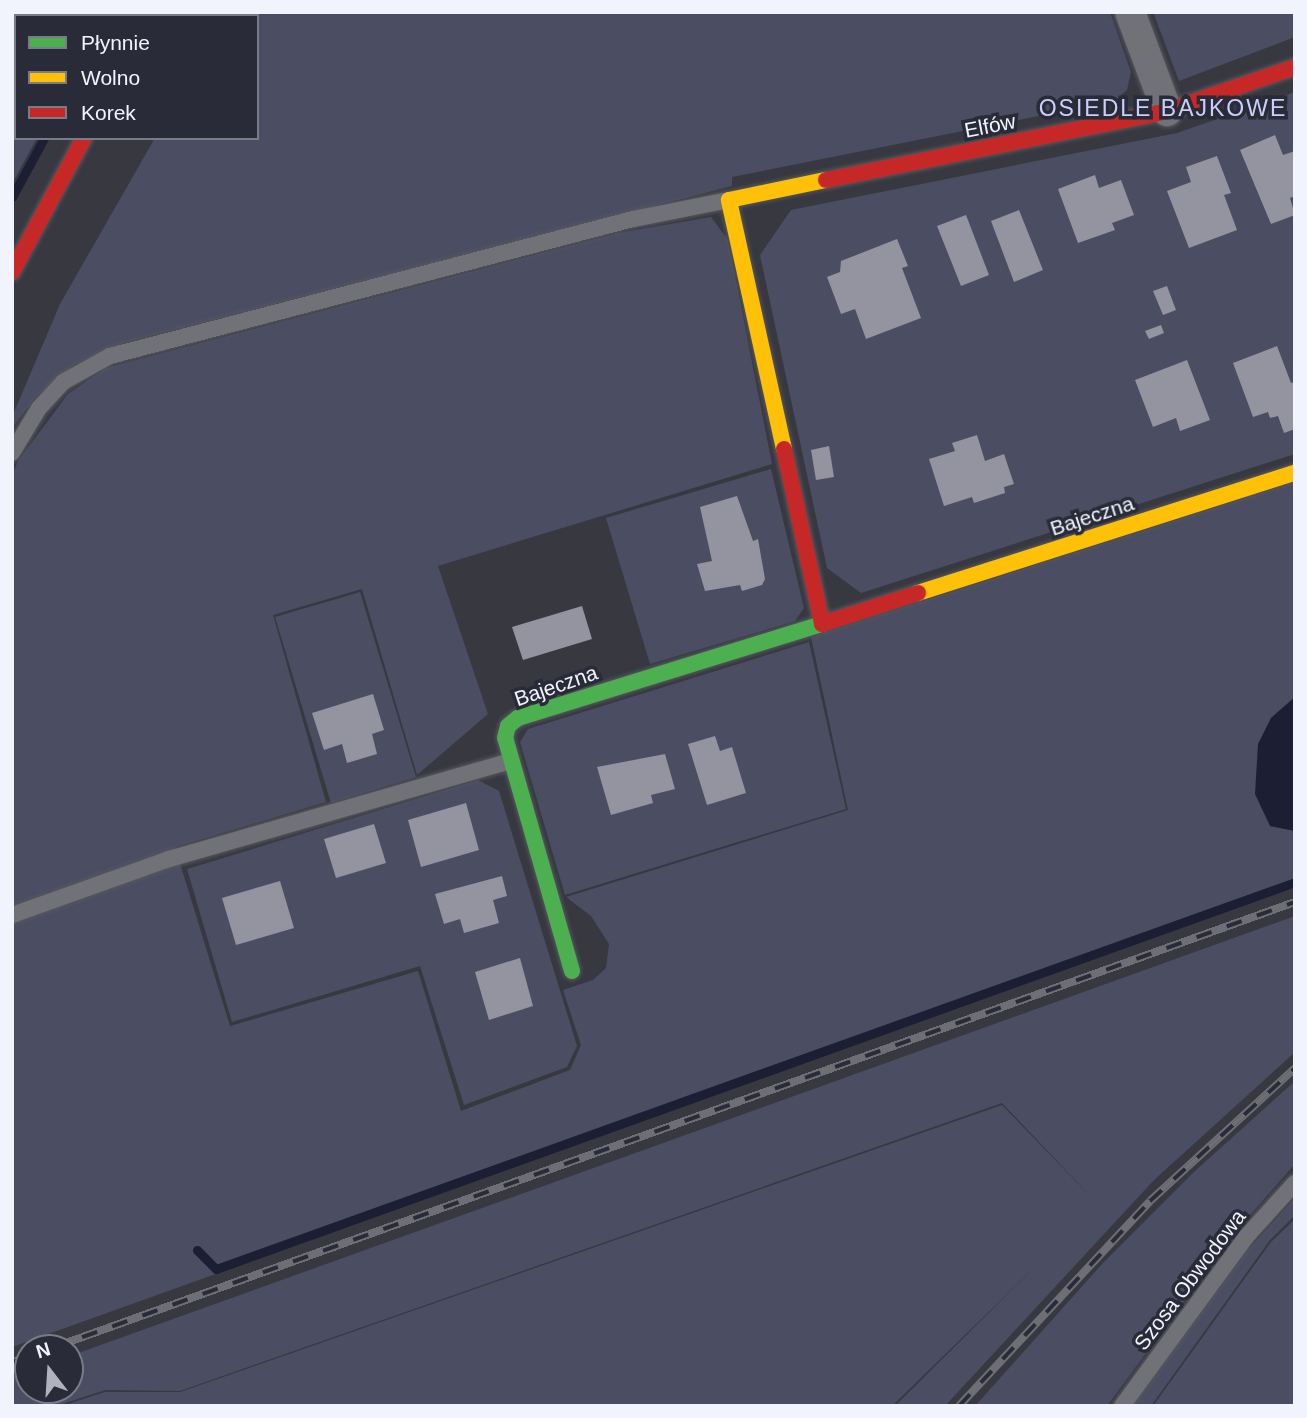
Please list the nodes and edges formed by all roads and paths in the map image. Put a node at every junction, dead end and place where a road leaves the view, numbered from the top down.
1 (1130, 12) edge
2 (1295, 67) edge
3 (1167, 111) junction
4 (83, 140) edge
5 (729, 200) junction
6 (12, 272) edge
7 (12, 453) edge
8 (1295, 473) edge
9 (822, 624) junction
10 (512, 761) junction
11 (12, 915) edge
12 (572, 971) dead end
13 (1295, 1183) edge
14 (1122, 1406) edge

1 - 3 street
2 - 3 street, Elfów
3 - 5 street, Elfów
4 - 6 street
5 - 7 lane
5 - 9 street
8 - 9 street, Bajeczna
9 - 10 street, Bajeczna
10 - 11 lane
10 - 12 street, Bajeczna
13 - 14 lane, Szosa Obwodowa

